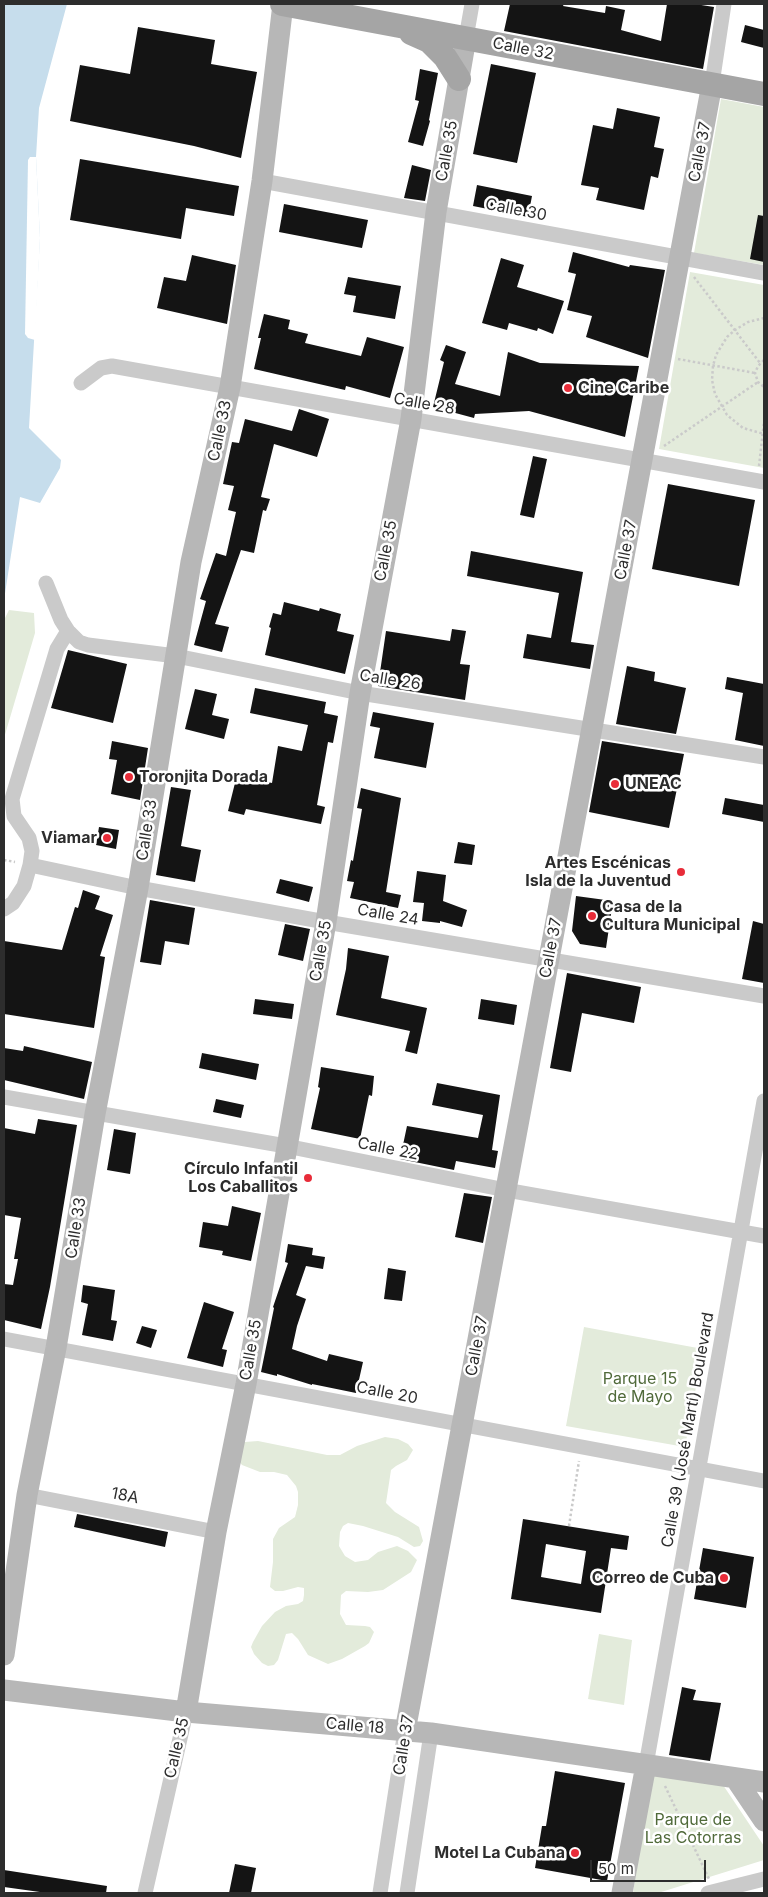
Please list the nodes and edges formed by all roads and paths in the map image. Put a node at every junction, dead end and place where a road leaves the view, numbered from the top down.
1 (283, 4) edge
2 (472, 4) edge
3 (724, 4) edge
4 (391, 24) junction
5 (466, 38) junction
6 (459, 79) junction
7 (712, 84) junction
8 (764, 94) edge
9 (262, 181) junction
10 (436, 212) junction
11 (680, 259) junction
12 (764, 273) edge
13 (764, 318) edge
14 (735, 330) junction
15 (662, 356) junction
16 (764, 360) edge
17 (760, 363) junction
18 (713, 366) junction
19 (755, 373) junction
20 (758, 382) junction
21 (81, 383) dead end
22 (230, 387) junction
23 (764, 387) edge
24 (721, 406) junction
25 (411, 419) junction
26 (764, 422) edge
27 (764, 434) edge
28 (642, 460) junction
29 (760, 482) edge
30 (46, 584) dead end
31 (68, 631) junction
32 (176, 656) junction
33 (360, 693) junction
34 (592, 729) junction
35 (764, 757) edge
36 (30, 865) junction
37 (138, 888) junction
38 (4, 909) edge
39 (326, 922) junction
40 (549, 961) junction
41 (764, 996) edge
42 (4, 1097) edge
43 (764, 1101) edge
44 (95, 1114) junction
45 (286, 1146) junction
46 (506, 1190) junction
47 (741, 1232) junction
48 (764, 1236) edge
49 (4, 1339) edge
50 (56, 1348) junction
51 (246, 1384) junction
52 (462, 1424) junction
53 (581, 1447) junction
54 (699, 1468) junction
55 (764, 1481) edge
56 (27, 1495) junction
57 (569, 1526) dead end
58 (216, 1532) junction
59 (4, 1655) edge
60 (4, 1690) edge
61 (186, 1712) junction
62 (406, 1731) junction
63 (430, 1733) junction
64 (651, 1765) junction
65 (735, 1778) junction
66 (764, 1782) edge
67 (764, 1821) edge
68 (764, 1879) edge
69 (711, 1892) edge
70 (145, 1893) edge
71 (380, 1893) edge
72 (407, 1893) edge
73 (622, 1893) edge

1 - 4 main road, Calle 32
1 - 9 street, Calle 33
2 - 5 street, Calle 35
3 - 7 street, Calle 37
4 - 5 main road, Calle 32
4 - 6 main road
5 - 6 street, Calle 35
5 - 7 main road, Calle 32
6 - 10 street, Calle 35
7 - 8 main road, Calle 32
7 - 11 street, Calle 37
9 - 10 street, Calle 30
9 - 22 street, Calle 33
10 - 11 street, Calle 30
10 - 25 street, Calle 35
11 - 12 street, Calle 30
11 - 14 path
11 - 15 street, Calle 37
13 - 14 path
14 - 17 path
14 - 18 path
15 - 18 path
15 - 28 street, Calle 37
16 - 17 path
17 - 19 path
18 - 19 path
18 - 24 path
19 - 20 path
20 - 23 path
20 - 24 path
21 - 22 street, Calle 28
22 - 25 street, Calle 28
22 - 32 street, Calle 33
24 - 27 path
24 - 28 path
25 - 28 street, Calle 28
25 - 33 street, Calle 35
26 - 27 path
27 - 29 path
28 - 29 street, Calle 28
28 - 34 street, Calle 37
30 - 31 street, Calle 26
31 - 32 street, Calle 26
31 - 36 street
32 - 33 street, Calle 26
32 - 37 street, Calle 33
33 - 34 street, Calle 26
33 - 39 street, Calle 35
34 - 35 street, Calle 26
34 - 40 street, Calle 37
36 - 37 street, Calle 24
36 - 38 street
37 - 39 street, Calle 24
37 - 44 street, Calle 33
39 - 40 street, Calle 24
39 - 45 street, Calle 35
40 - 41 street, Calle 24
40 - 46 street, Calle 37
42 - 44 street, Calle 22
43 - 47 street, Calle 39 (José Martí) Boulevard
44 - 45 street, Calle 22
44 - 50 street, Calle 33
45 - 46 street, Calle 22
45 - 51 street, Calle 35
46 - 47 street, Calle 22
46 - 52 street, Calle 37
47 - 48 street, Calle 22
47 - 54 street, Calle 39 (José Martí) Boulevard
49 - 50 street, Calle 20
50 - 51 street, Calle 20
50 - 56 street, Calle 33
51 - 52 street, Calle 20
51 - 58 street, Calle 35
52 - 53 street, Calle 20
52 - 62 street, Calle 37
53 - 54 street, Calle 20
53 - 57 path
54 - 55 street, Calle 20
54 - 64 street, Calle 39 (José Martí) Boulevard
56 - 58 street, 18A
56 - 59 street, Calle 33
58 - 61 street, Calle 35
60 - 61 street, Calle 18
61 - 62 street, Calle 18
61 - 70 street, Calle 35
62 - 63 street, Calle 18
62 - 71 street, Calle 37
63 - 64 street, Calle 18
63 - 72 street, Calle 37
64 - 65 street, Calle 18
64 - 69 path
64 - 73 street
65 - 66 street, Calle 18
65 - 67 street
68 - 69 street

